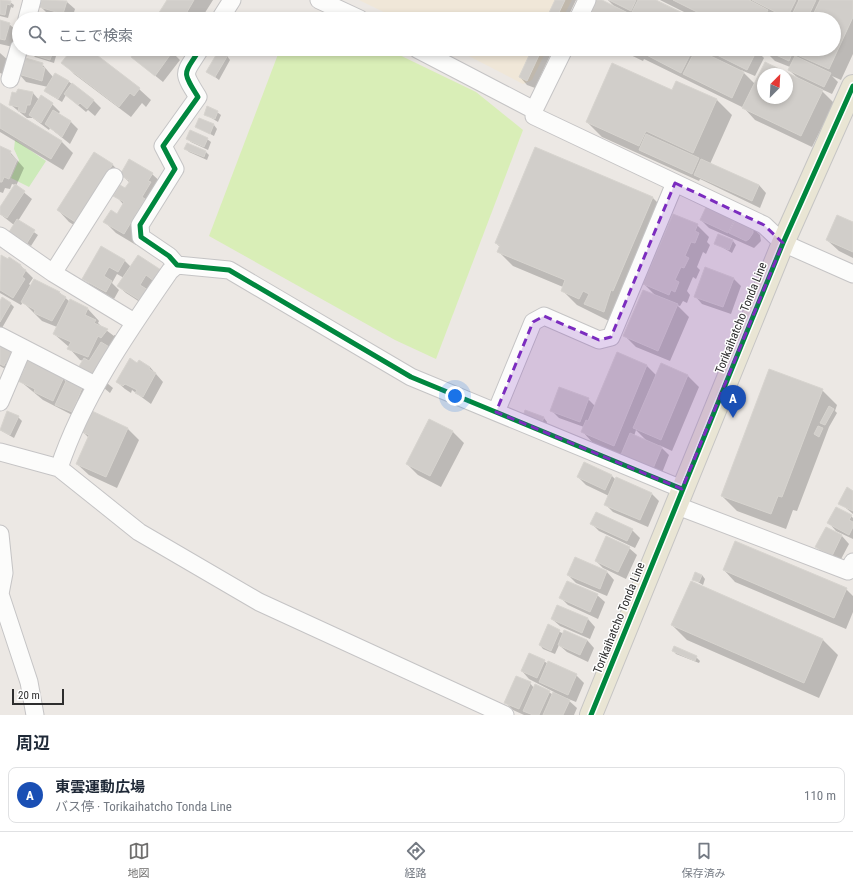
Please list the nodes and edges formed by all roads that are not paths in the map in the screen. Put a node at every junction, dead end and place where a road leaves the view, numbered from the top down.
1 (32, 0) edge
2 (232, 0) edge
3 (319, 0) edge
4 (587, 0) edge
5 (29, 12) edge
6 (224, 12) edge
7 (345, 12) edge
8 (581, 12) edge
9 (17, 56) edge
10 (196, 56) edge
11 (430, 56) edge
12 (561, 56) edge
13 (10, 79) dead end
14 (853, 86) edge
15 (534, 110) junction
16 (114, 177) dead end
17 (675, 183) junction
18 (0, 236) edge
19 (783, 242) junction
20 (176, 264) junction
21 (53, 273) junction
22 (853, 274) edge
23 (134, 322) junction
24 (0, 336) edge
25 (23, 348) junction
26 (94, 385) junction
27 (0, 402) edge
28 (496, 412) junction
29 (0, 452) edge
30 (59, 468) junction
31 (679, 497) junction
32 (0, 534) edge
33 (853, 562) edge
34 (0, 594) edge
35 (35, 715) edge
36 (505, 715) edge
37 (591, 715) edge

1 - 5 street
2 - 6 street
3 - 7 street
4 - 8 street
9 - 13 street
10 - 20 street
11 - 15 street
12 - 15 street
14 - 19 main road, Torikaihatcho Tonda Line
15 - 17 street
16 - 21 street
17 - 19 street
17 - 28 street
18 - 21 street
19 - 22 street
19 - 31 main road, Torikaihatcho Tonda Line
20 - 23 street
20 - 28 street
21 - 23 street
23 - 26 street
24 - 25 street
25 - 26 street
25 - 27 street
26 - 30 street
28 - 31 street
29 - 30 street
30 - 36 street
31 - 33 street
31 - 37 main road, Torikaihatcho Tonda Line
32 - 34 street
34 - 35 street

